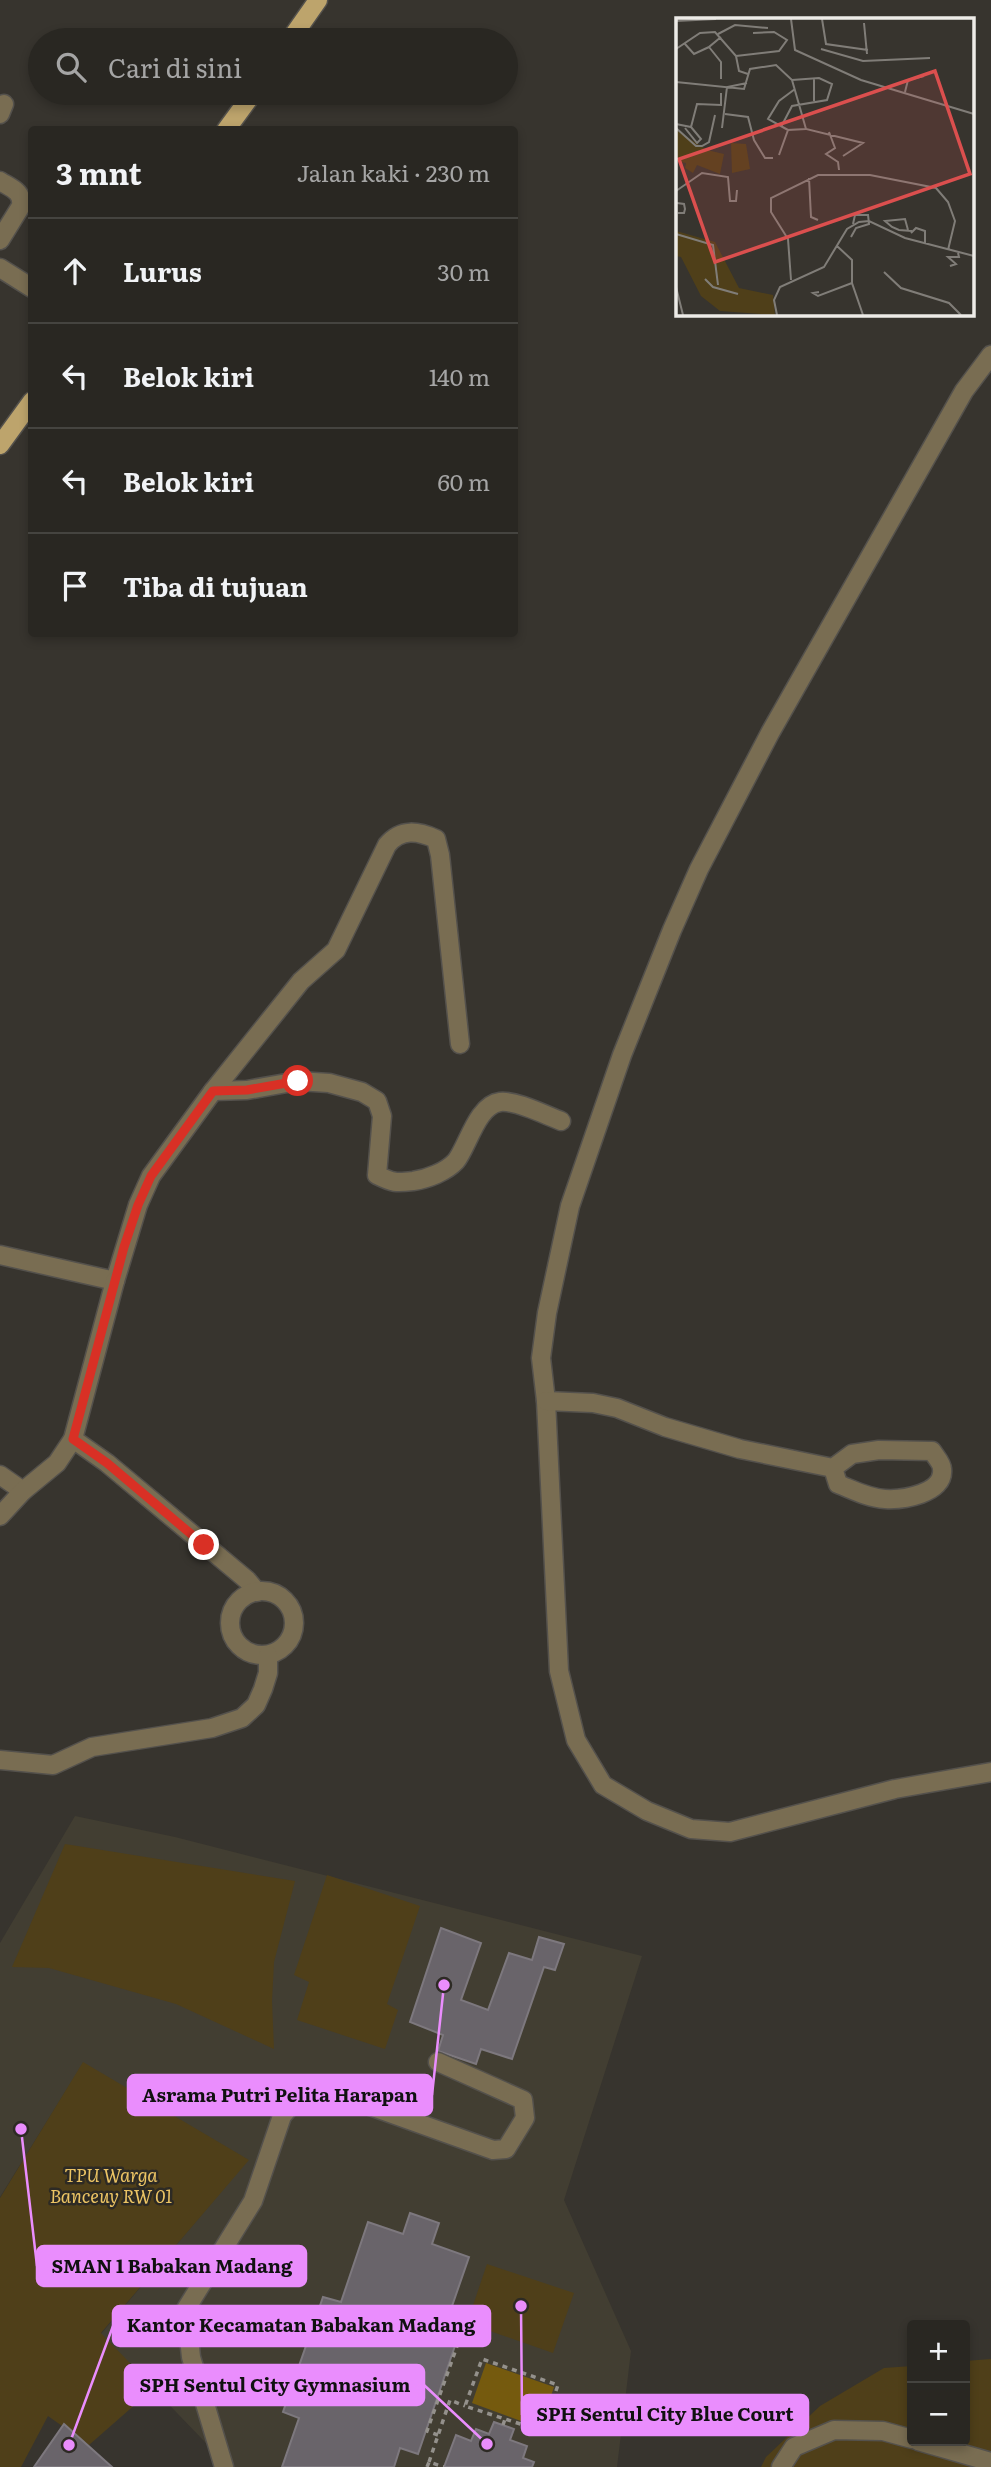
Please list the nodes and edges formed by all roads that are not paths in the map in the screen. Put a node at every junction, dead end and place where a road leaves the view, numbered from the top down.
1 (318, 0) edge
2 (298, 28) edge
3 (244, 105) edge
4 (229, 126) edge
5 (0, 181) edge
6 (0, 240) edge
7 (0, 268) edge
8 (28, 286) edge
9 (991, 355) edge
10 (28, 406) edge
11 (0, 444) edge
12 (460, 1044) dead end
13 (213, 1091) junction
14 (561, 1121) dead end
15 (0, 1255) edge
16 (115, 1281) junction
17 (546, 1401) junction
18 (73, 1439) junction
19 (833, 1468) junction
20 (0, 1475) edge
21 (23, 1491) junction
22 (0, 1516) edge
23 (257, 1592) junction
24 (268, 1655) junction
25 (0, 1760) edge
26 (991, 1772) edge
27 (438, 2062) dead end
28 (907, 2438) edge
29 (935, 2446) edge
30 (991, 2462) edge
31 (224, 2467) edge
32 (781, 2467) edge

1 - 2 main road
3 - 4 main road
5 - 6 street
7 - 8 street
9 - 17 street
10 - 11 main road
12 - 13 street
13 - 14 street
13 - 16 street
15 - 16 street
16 - 18 street
17 - 19 street
17 - 26 street
18 - 21 street
18 - 23 street
19 - 19 street
20 - 21 street
21 - 22 street
23 - 24 street
23 - 24 street
24 - 25 street
27 - 31 street
28 - 32 street
29 - 30 street

